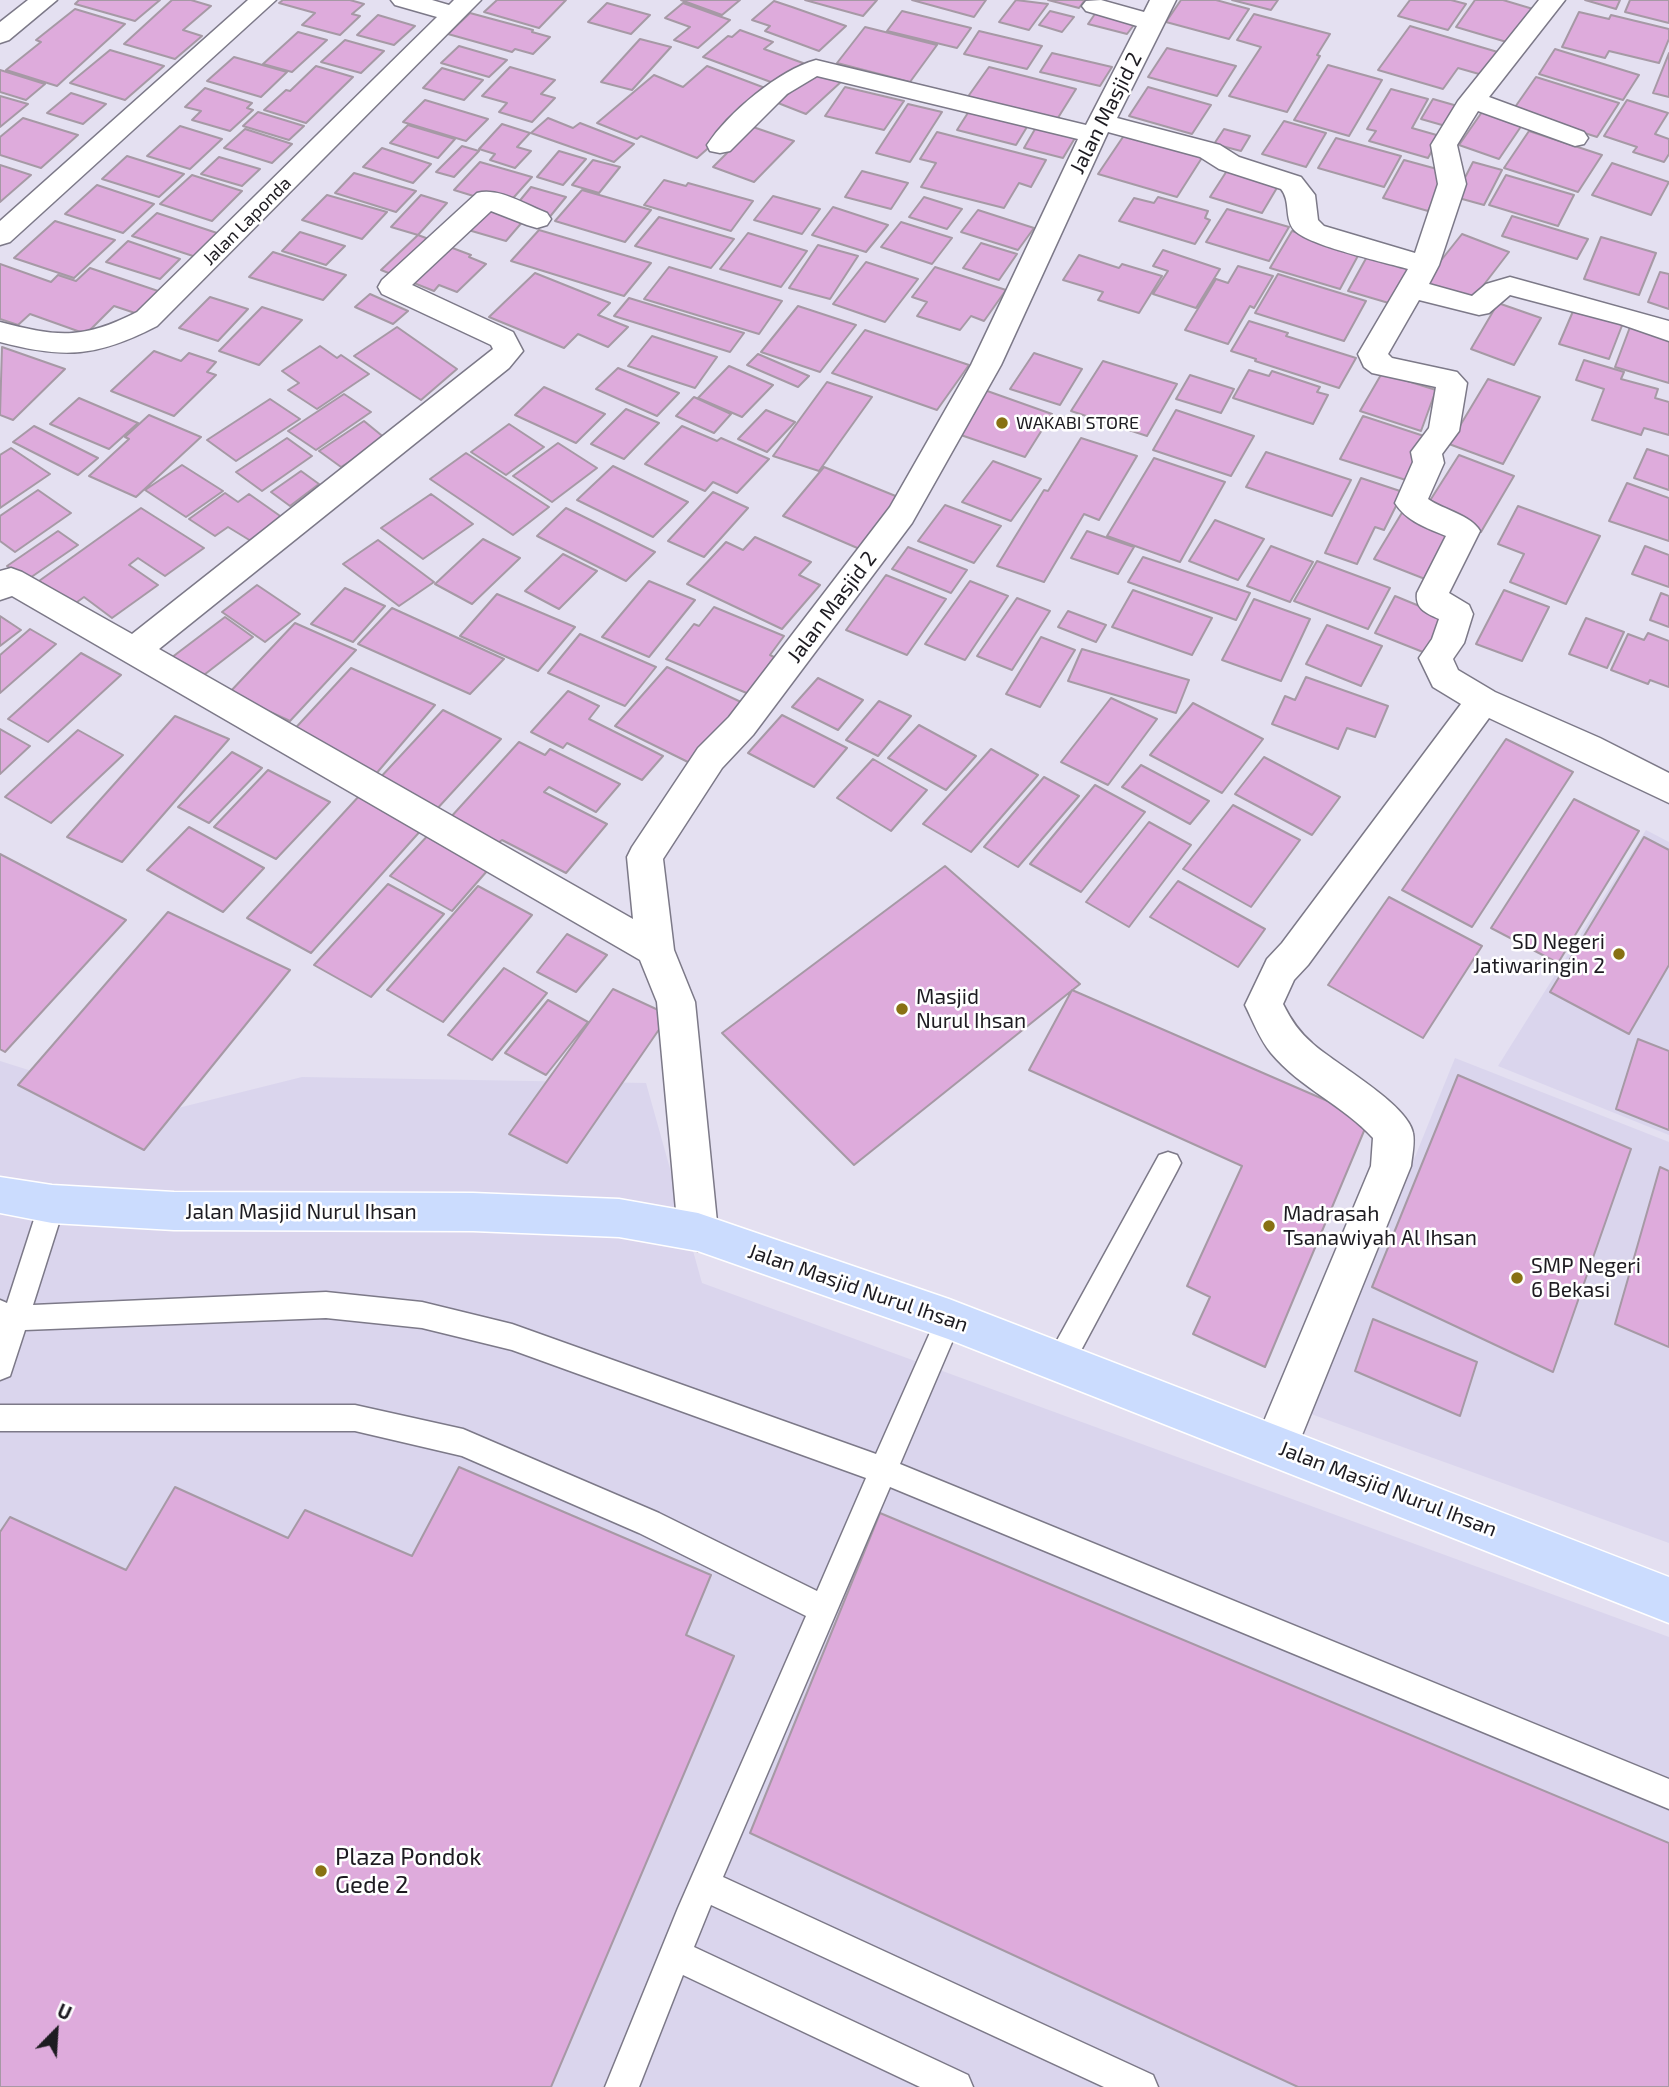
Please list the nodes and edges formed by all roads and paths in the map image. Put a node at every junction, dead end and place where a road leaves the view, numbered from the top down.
1 (44, 0) edge
2 (262, 0) edge
3 (404, 0) edge
4 (1545, 1) edge
5 (1095, 6) dead end
6 (461, 7) edge
7 (1157, 11) edge
8 (0, 34) edge
9 (1473, 100) junction
10 (1098, 129) junction
11 (1575, 138) dead end
12 (720, 145) dead end
13 (537, 219) dead end
14 (0, 236) edge
15 (1418, 276) junction
16 (1669, 331) edge
17 (0, 332) edge
18 (0, 588) edge
19 (134, 651) junction
20 (1483, 701) junction
21 (1669, 789) edge
22 (655, 950) junction
23 (1168, 1163) dead end
24 (0, 1195) edge
25 (52, 1204) junction
26 (698, 1232) junction
27 (8, 1315) edge
28 (949, 1319) junction
29 (1060, 1362) junction
30 (0, 1367) edge
31 (0, 1418) edge
32 (1276, 1445) junction
33 (882, 1470) junction
34 (1669, 1600) edge
35 (823, 1609) junction
36 (1669, 1794) edge
37 (704, 1885) junction
38 (675, 1955) junction
39 (624, 2086) edge
40 (956, 2087) edge
41 (1141, 2087) edge

1 - 8 street
2 - 14 street
3 - 6 street
4 - 9 street
5 - 7 street
6 - 17 street, Jalan Laponda
7 - 10 street, Jalan Masjid 2
9 - 11 street
9 - 15 street
10 - 12 street
10 - 15 street
10 - 22 street, Jalan Masjid 2
13 - 19 street
15 - 16 street
15 - 20 street
18 - 19 street
19 - 22 street
20 - 21 street
20 - 32 street
22 - 26 street, Jalan Masjid 2
23 - 29 lane
24 - 25 main road, Jalan Masjid Nurul Ihsan
25 - 26 main road, Jalan Masjid Nurul Ihsan
25 - 27 lane
26 - 28 main road, Jalan Masjid Nurul Ihsan
27 - 30 lane
27 - 33 lane
28 - 29 main road, Jalan Masjid Nurul Ihsan
28 - 33 lane
29 - 32 main road, Jalan Masjid Nurul Ihsan
31 - 35 lane
32 - 34 main road, Jalan Masjid Nurul Ihsan
33 - 35 lane
33 - 36 lane
35 - 37 lane
37 - 38 lane
37 - 41 lane
38 - 39 lane
38 - 40 lane

